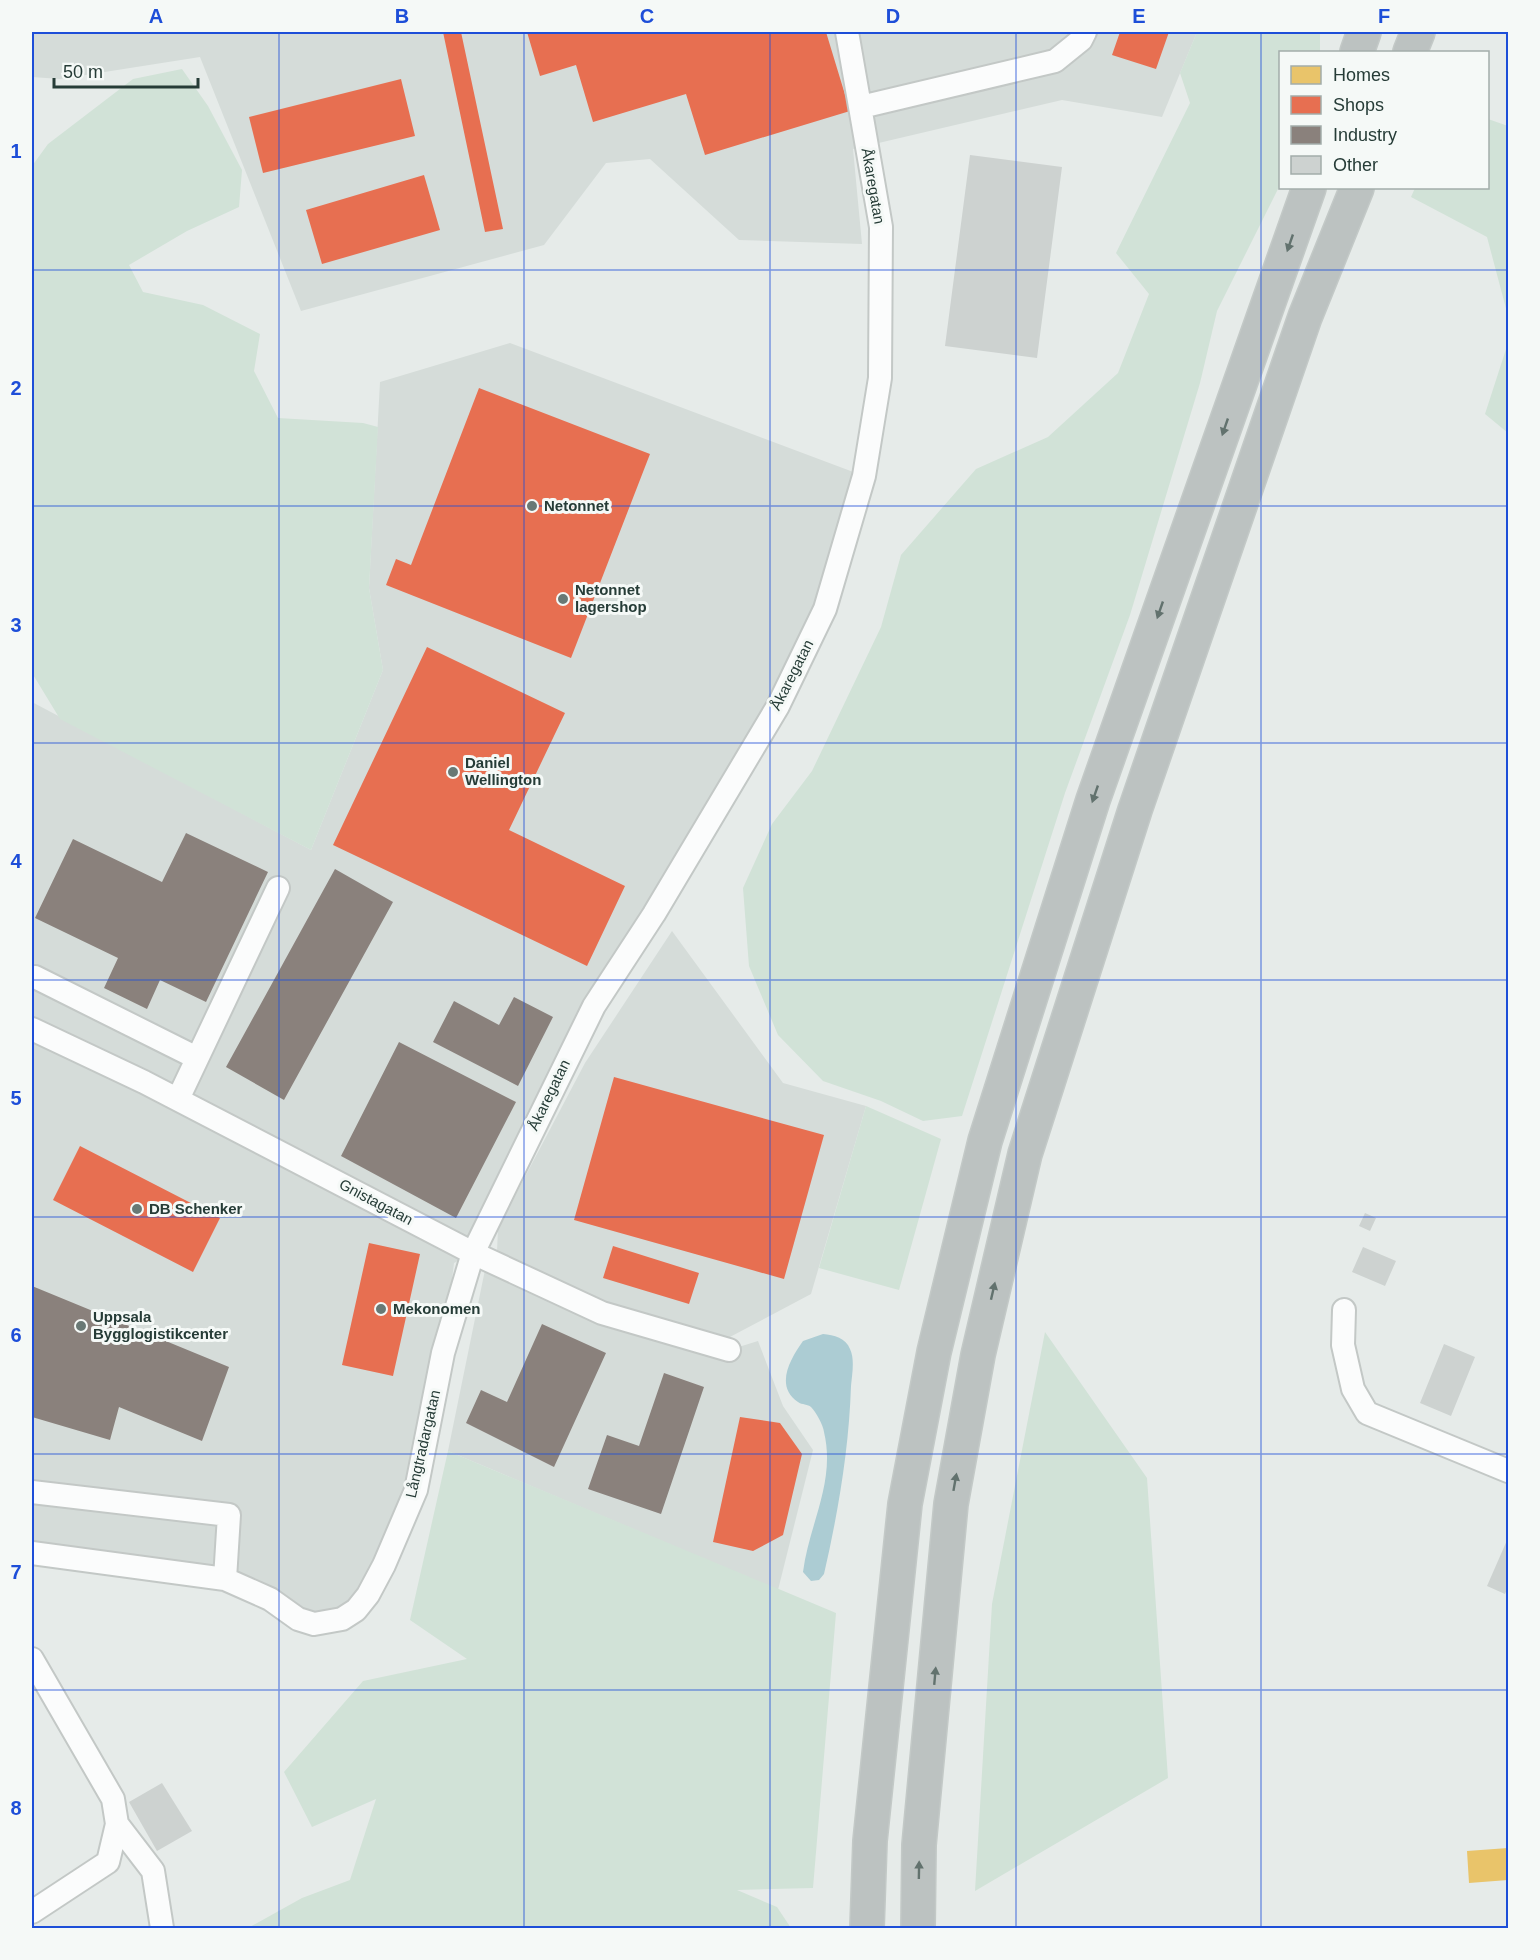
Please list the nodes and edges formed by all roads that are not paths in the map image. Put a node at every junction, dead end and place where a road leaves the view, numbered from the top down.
1 (847, 32) edge
2 (1085, 32) edge
3 (1364, 32) edge
4 (1418, 32) edge
5 (1357, 51) edge
6 (1410, 51) edge
7 (861, 107) junction
8 (1309, 189) edge
9 (1357, 189) edge
10 (278, 888) dead end
11 (35, 977) dead end
12 (32, 1029) edge
13 (197, 1058) junction
14 (178, 1099) junction
15 (473, 1253) junction
16 (1344, 1310) dead end
17 (729, 1350) dead end
18 (1509, 1471) edge
19 (32, 1492) edge
20 (32, 1553) edge
21 (225, 1579) junction
22 (32, 1659) edge
23 (117, 1824) junction
24 (32, 1912) edge
25 (162, 1929) edge
26 (867, 1929) edge
27 (918, 1929) edge

1 - 7 street, Åkaregatan
2 - 7 street
3 - 5 highway
4 - 6 highway
7 - 15 street, Åkaregatan
8 -> 26 highway
27 -> 9 highway
10 - 13 street
11 - 13 street
12 - 14 street, Gnistagatan
13 - 14 street
14 - 15 street, Gnistagatan
15 - 17 street, Gnistagatan
15 - 21 street, Långtradargatan
16 - 18 street
19 - 21 street
20 - 21 street, Långtradargatan
22 - 23 street
23 - 24 street
23 - 25 street

